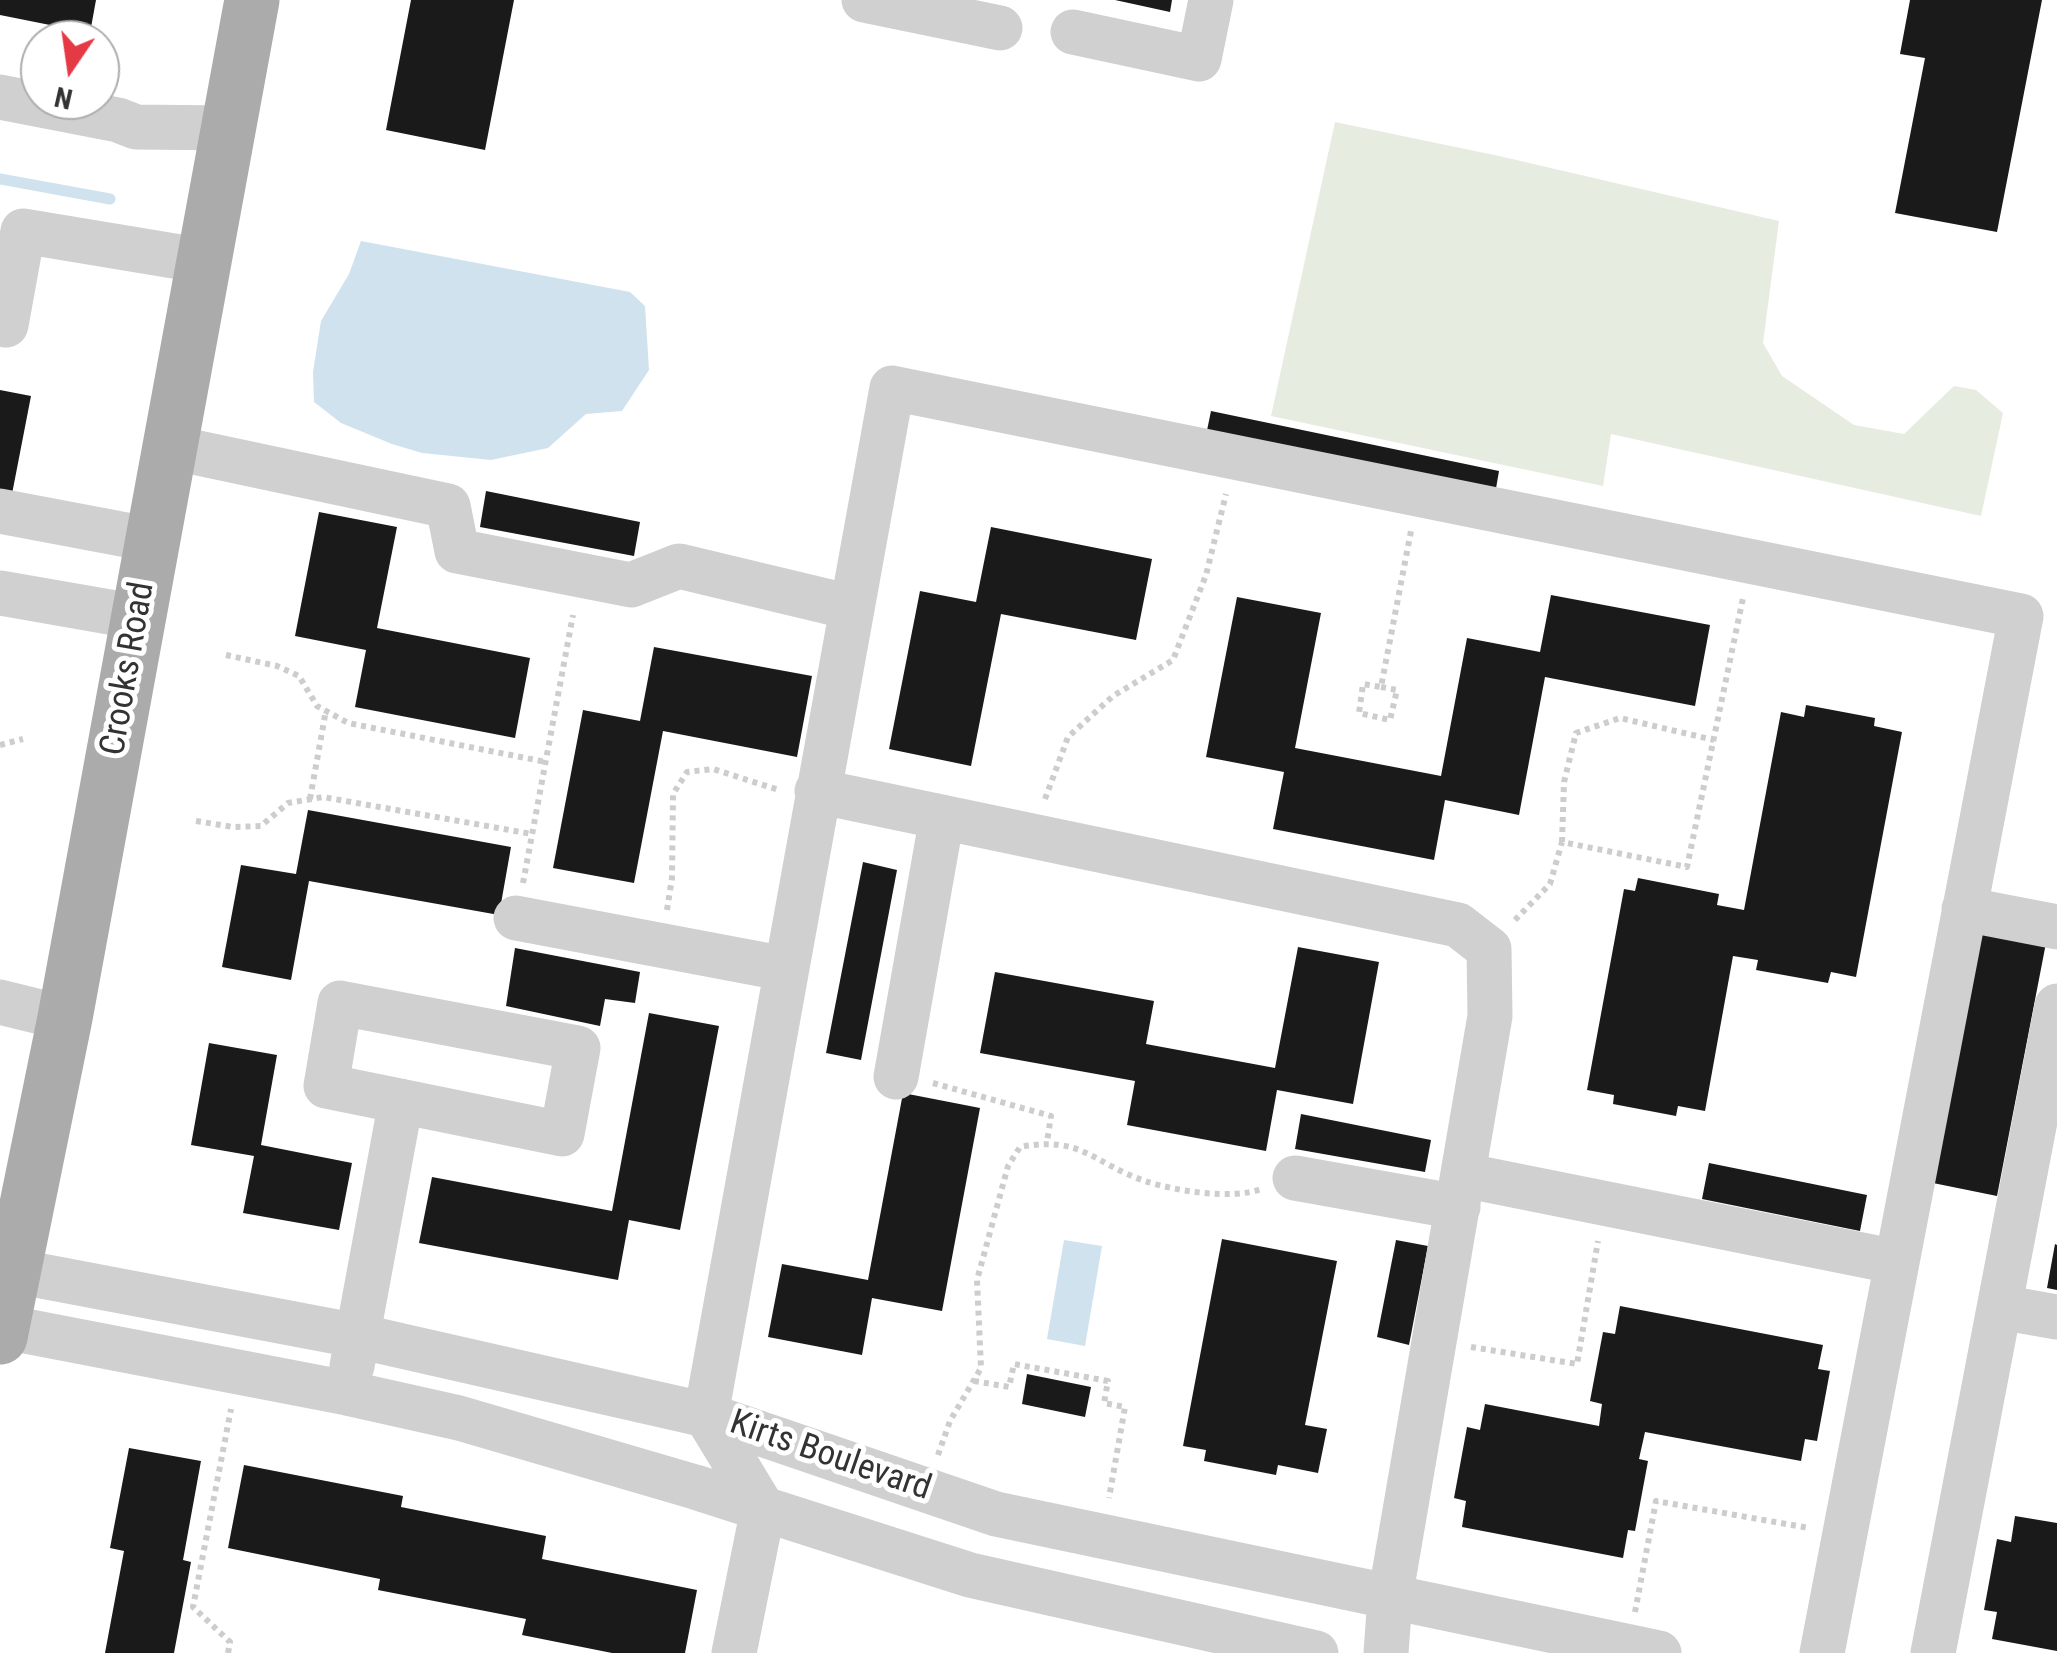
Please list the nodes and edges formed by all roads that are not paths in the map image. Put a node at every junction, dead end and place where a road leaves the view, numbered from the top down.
1 (252, 0) edge
2 (864, 0) edge
3 (1211, 0) edge
4 (1000, 28) dead end
5 (1073, 32) dead end
6 (0, 97) edge
7 (228, 128) junction
8 (204, 262) junction
9 (6, 325) dead end
10 (170, 446) junction
11 (0, 510) edge
12 (152, 540) junction
13 (0, 593) edge
14 (850, 608) junction
15 (138, 618) junction
16 (817, 794) junction
17 (942, 817) junction
18 (1964, 909) junction
19 (516, 918) road end
20 (2057, 927) edge
21 (786, 969) junction
22 (0, 1002) edge
23 (2057, 1006) edge
24 (65, 1018) junction
25 (896, 1077) road end
26 (401, 1101) junction
27 (1296, 1178) road end
28 (1460, 1191) junction
29 (2039, 1196) edge
30 (1896, 1262) junction
31 (6, 1269) edge
32 (2000, 1307) junction
33 (2057, 1317) edge
34 (1, 1330) edge
35 (358, 1336) junction
36 (348, 1393) junction
37 (706, 1415) junction
38 (763, 1509) junction
39 (1390, 1598) junction
40 (1647, 1635) edge
41 (734, 1653) edge
42 (1316, 1653) edge
43 (1386, 1653) edge
44 (1822, 1653) edge
45 (1934, 1653) edge

1 - 7 main road, Crooks Road
2 - 4 street
3 - 5 street
6 - 7 street
7 - 8 main road, Crooks Road
8 - 9 street
8 - 10 main road, Crooks Road
10 - 12 main road, Crooks Road
10 - 14 street
11 - 12 street
12 - 15 main road, Crooks Road
13 - 15 street
14 - 16 street
14 - 18 street
15 - 24 main road, Crooks Road
16 - 17 street
16 - 21 street
17 - 25 street
17 - 28 street
18 - 20 street
18 - 30 street
19 - 21 street
21 - 37 street
22 - 24 street
23 - 29 street
24 - 31 main road, Crooks Road
26 - 26 street
26 - 35 street
27 - 28 street
28 - 30 street
28 - 39 street
29 - 32 street
30 - 44 street
31 - 34 main road, Crooks Road
31 - 35 street, Kirts Boulevard
32 - 33 street
32 - 45 street
34 - 36 street, Kirts Boulevard
35 - 36 street
35 - 37 street, Kirts Boulevard
36 - 38 street, Kirts Boulevard
37 - 38 street
37 - 39 street, Kirts Boulevard
38 - 41 street
38 - 42 street, Kirts Boulevard
39 - 40 street, Kirts Boulevard
39 - 43 street

